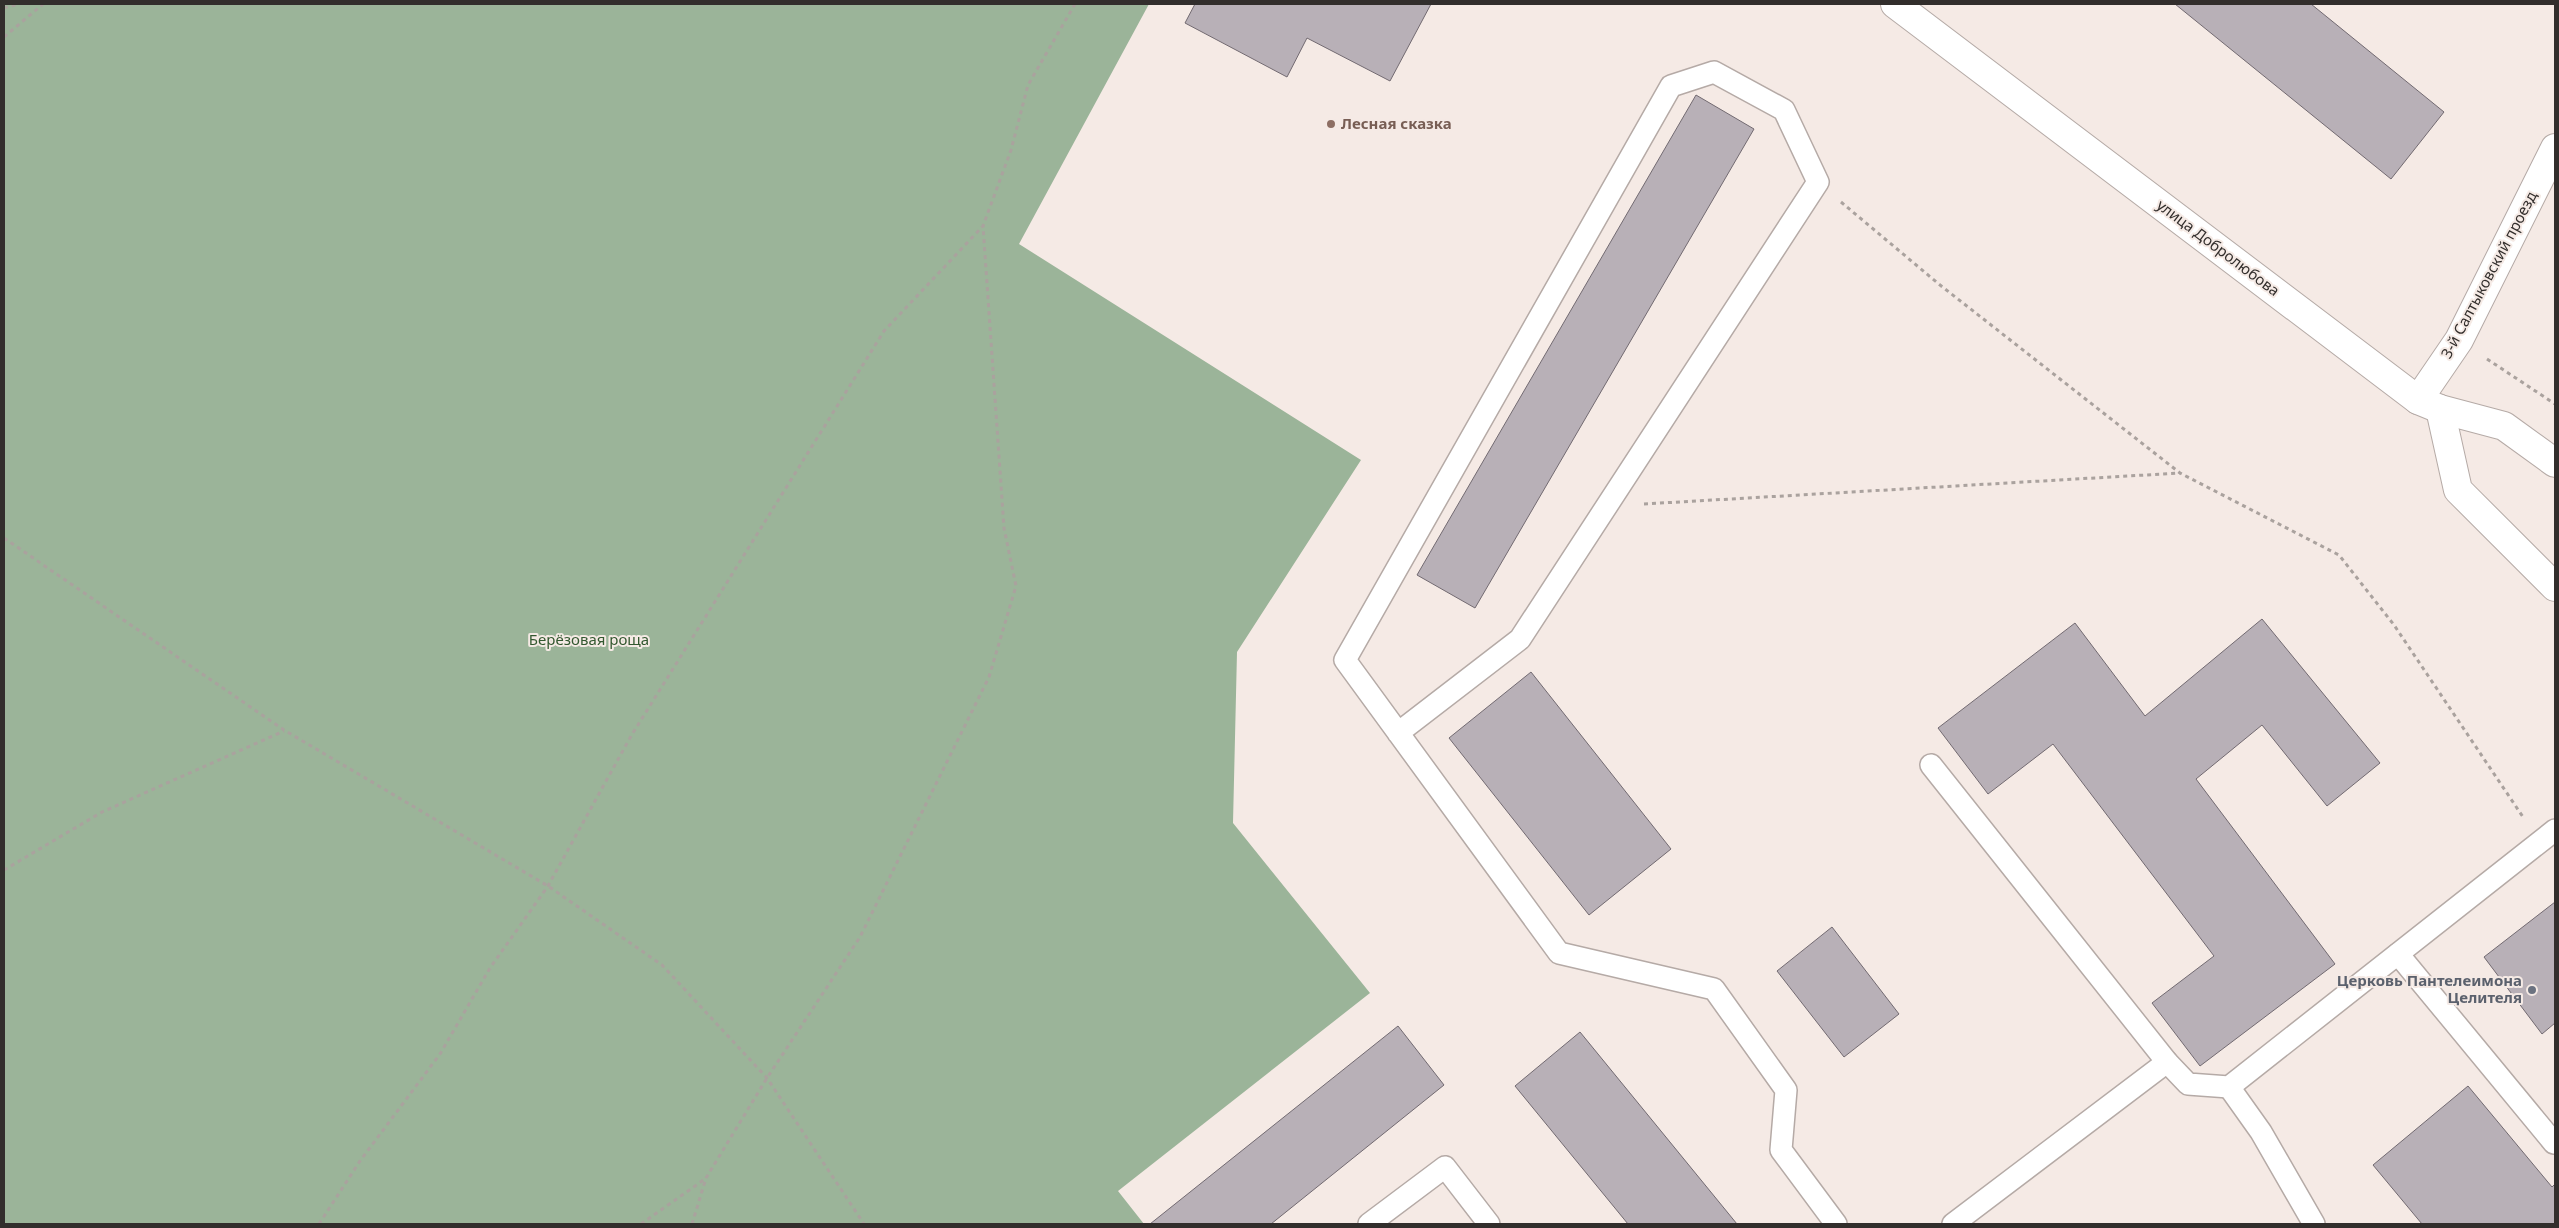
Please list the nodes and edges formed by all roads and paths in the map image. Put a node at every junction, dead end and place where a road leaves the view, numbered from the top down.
1 (18, 4) edge
2 (43, 4) edge
3 (1075, 4) edge
4 (1895, 4) edge
5 (4, 8) edge
6 (4, 37) edge
7 (2555, 148) edge
8 (1818, 182) junction
9 (982, 226) junction
10 (2459, 340) junction
11 (2429, 404) junction
12 (2555, 404) edge
13 (2555, 463) edge
14 (2180, 473) junction
15 (1606, 506) junction
16 (4, 538) edge
17 (2555, 588) edge
18 (284, 730) junction
19 (1398, 733) junction
20 (1931, 765) dead end
21 (2548, 836) edge
22 (4, 870) edge
23 (548, 886) junction
24 (2398, 954) junction
25 (2166, 1062) junction
26 (767, 1078) junction
27 (2229, 1087) junction
28 (2555, 1142) edge
29 (706, 1178) junction
30 (318, 1224) edge
31 (641, 1224) edge
32 (692, 1224) edge
33 (864, 1224) edge
34 (1369, 1224) edge
35 (1489, 1224) edge
36 (1836, 1224) edge
37 (1953, 1224) edge
38 (2314, 1224) edge

1 - 5 path
2 - 6 path
3 - 9 path
4 - 11 street, улица Добролюбова
7 - 10 street, 3-й Салтыковский проезд
8 - 14 path
8 - 15 lane
8 - 19 lane
9 - 23 path
9 - 26 path
10 - 11 street, 3-й Салтыковский проезд
10 - 12 path
11 - 13 street, улица Добролюбова
11 - 17 street
14 - 15 path
14 - 21 path
15 - 19 lane
16 - 18 path
18 - 22 path
18 - 23 path
19 - 36 lane
20 - 25 lane
21 - 24 lane
23 - 26 path
23 - 30 path
24 - 27 lane
24 - 28 lane
25 - 27 lane
25 - 37 lane
26 - 29 path
26 - 33 path
27 - 38 lane
29 - 31 path
29 - 32 path
34 - 35 lane

